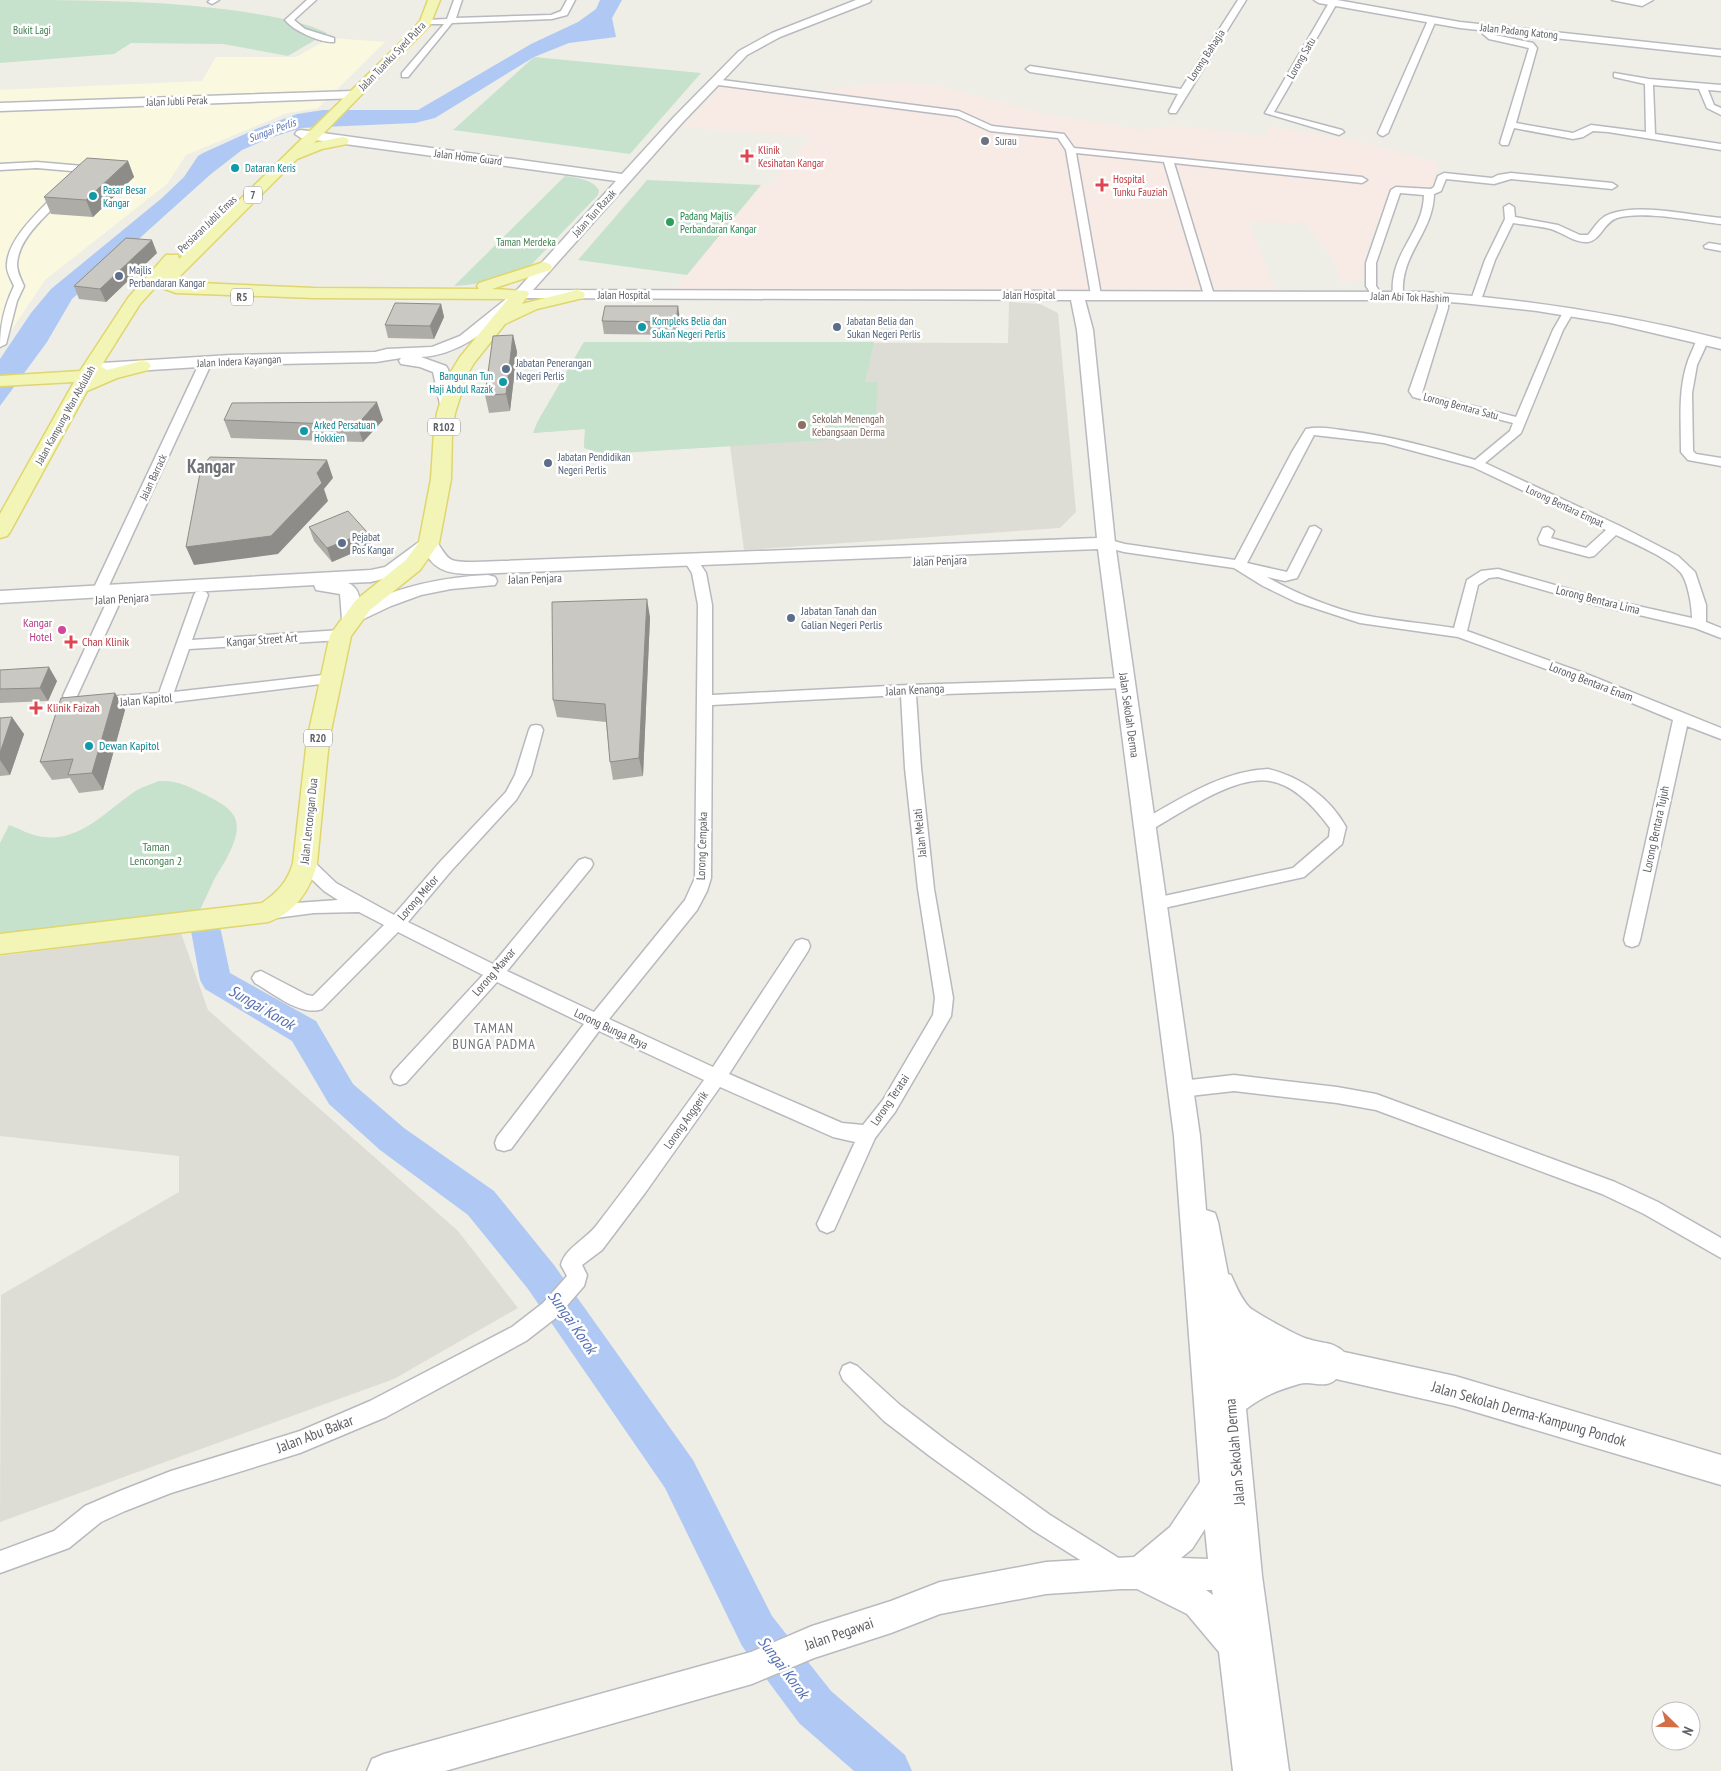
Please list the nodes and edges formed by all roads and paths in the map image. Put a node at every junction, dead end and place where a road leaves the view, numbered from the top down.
1 (312, 0) edge
2 (434, 0) edge
3 (458, 0) edge
4 (571, 0) edge
5 (866, 0) edge
6 (1242, 0) edge
7 (1320, 0) edge
8 (1616, 0) edge
9 (1649, 0) edge
10 (1333, 3) junction
11 (412, 18) dead end
12 (451, 20) junction
13 (1432, 20) junction
14 (426, 22) junction
15 (1489, 28) junction
16 (331, 40) dead end
17 (1721, 53) edge
18 (1030, 69) dead end
19 (405, 75) dead end
20 (1617, 75) dead end
21 (714, 82) junction
22 (1649, 82) junction
23 (1703, 87) junction
24 (1721, 88) edge
25 (1183, 92) junction
26 (341, 101) junction
27 (0, 108) edge
28 (1173, 111) dead end
29 (0, 112) edge
30 (1721, 112) edge
31 (1511, 125) junction
32 (1339, 132) dead end
33 (309, 133) junction
34 (1383, 133) dead end
35 (1651, 137) junction
36 (342, 141) junction
37 (1505, 143) dead end
38 (1721, 147) edge
39 (1071, 150) junction
40 (646, 156) junction
41 (290, 157) junction
42 (1168, 160) junction
43 (0, 167) edge
44 (586, 172) junction
45 (77, 176) joint
46 (625, 178) junction
47 (1362, 180) dead end
48 (1612, 186) dead end
49 (1429, 192) junction
50 (606, 198) junction
51 (1509, 207) dead end
52 (1510, 219) junction
53 (1721, 221) edge
54 (1709, 246) dead end
55 (1721, 248) edge
56 (187, 252) junction
57 (14, 253) junction
58 (0, 254) edge
59 (544, 267) junction
60 (164, 288) junction
61 (458, 293) junction
62 (521, 294) junction
63 (577, 295) junction
64 (1040, 295) junction
65 (1077, 295) junction
66 (1096, 295) junction
67 (1115, 295) junction
68 (1209, 295) junction
69 (1376, 295) junction
70 (1398, 295) junction
71 (1443, 297) junction
72 (1476, 300) junction
73 (12, 301) junction
74 (0, 302) edge
75 (1568, 313) junction
76 (1082, 314) junction
77 (488, 326) junction
78 (1703, 339) junction
79 (0, 344) edge
80 (1721, 344) edge
81 (376, 357) junction
82 (206, 362) junction
83 (142, 366) junction
84 (95, 368) junction
85 (0, 371) edge
86 (42, 373) junction
87 (0, 380) edge
88 (448, 404) junction
89 (1519, 421) junction
90 (1721, 462) edge
91 (1477, 464) junction
92 (1615, 529) junction
93 (1316, 530) dead end
94 (1548, 531) dead end
95 (0, 532) edge
96 (429, 543) junction
97 (1112, 548) junction
98 (695, 566) junction
99 (1239, 566) junction
100 (201, 595) junction
101 (106, 596) junction
102 (0, 597) edge
103 (0, 607) edge
104 (1699, 624) junction
105 (346, 627) junction
106 (1460, 633) junction
107 (1721, 633) edge
108 (183, 645) junction
109 (332, 679) junction
110 (1125, 683) junction
111 (908, 690) junction
112 (165, 698) junction
113 (704, 700) junction
114 (1681, 718) junction
115 (536, 730) dead end
116 (1721, 734) edge
117 (1145, 826) junction
118 (305, 864) junction
119 (585, 864) dead end
120 (1155, 904) junction
121 (361, 906) junction
122 (268, 912) junction
123 (396, 924) junction
124 (1632, 940) dead end
125 (0, 944) edge
126 (802, 946) dead end
127 (496, 972) junction
128 (941, 975) joint
129 (262, 978) dead end
130 (596, 1022) junction
131 (400, 1077) dead end
132 (716, 1078) junction
133 (1180, 1089) junction
134 (868, 1133) junction
135 (1187, 1136) junction
136 (504, 1143) dead end
137 (827, 1224) dead end
138 (1721, 1249) edge
139 (1216, 1272) junction
140 (572, 1285) joint
141 (1214, 1351) junction
142 (1304, 1361) junction
143 (850, 1373) dead end
144 (1231, 1402) junction
145 (1721, 1470) edge
146 (1215, 1485) junction
147 (0, 1562) edge
148 (1131, 1573) junction
149 (1236, 1575) junction
150 (1234, 1644) junction
151 (384, 1771) edge
152 (1250, 1771) edge
153 (1272, 1771) edge

1 - 16 street
2 - 14 main road, Jalan Tuanku Syed Putra / 7
3 - 12 street
4 - 12 street
5 - 21 street, Jalan Tun Razak
6 - 25 street, Lorong Bahagia
7 - 10 street, Jalan Padang Katong
8 - 9 street
10 - 13 street, Jalan Padang Katong
10 - 32 street, Lorong Satu
11 - 26 main road, Jalan Tuanku Syed Putra / 7
12 - 14 street
12 - 19 street
13 - 15 street, Jalan Padang Katong
13 - 34 street
14 - 26 main road, Jalan Tuanku Syed Putra / 7
15 - 17 street, Jalan Padang Katong
15 - 31 street
18 - 25 street
20 - 22 street
21 - 39 street
21 - 40 street, Jalan Tun Razak
22 - 23 street
22 - 35 street
23 - 24 street
23 - 30 street
25 - 28 street, Lorong Bahagia
26 - 27 street, Jalan Jubli Perak
26 - 29 street, Jalan Jubli Perak
26 - 33 main road, 7
31 - 35 street
31 - 37 street
33 - 36 main road
33 - 41 main road, Persiaran Jubli Emas / 7
33 - 56 main road, Persiaran Jubli Emas / 7
35 - 38 street
36 - 41 main road
36 - 44 street, Jalan Home Guard
39 - 42 street
39 - 66 street
40 - 44 street
40 - 46 street, Jalan Tun Razak
41 - 56 main road, Persiaran Jubli Emas / 7
42 - 47 street
42 - 68 street
43 - 45 street
44 - 46 street, Jalan Home Guard
44 - 50 street
45 - 57 street
46 - 50 street, Jalan Tun Razak
48 - 49 street
49 - 69 street
49 - 70 street
50 - 59 street, Jalan Tun Razak
51 - 52 street
52 - 53 street
52 - 72 street
54 - 55 street
56 - 60 main road, Persiaran Jubli Emas / 7
56 - 60 main road, Persiaran Jubli Emas / 7
57 - 58 street
57 - 73 street
59 - 61 main road
59 - 62 street, Jalan Tun Razak
59 - 63 street
60 - 61 main road, Jalan Hospital / R5
60 - 84 main road, R5
60 - 84 main road, Jalan Kampung Wan Abdullah
61 - 62 main road, Jalan Hospital / R5
61 - 77 main road
62 - 63 street, Jalan Hospital / R5
62 - 77 main road, Jalan Tun Razak
63 - 64 street, Jalan Hospital / R5
63 - 77 main road
64 - 65 street, Jalan Hospital / R5
64 - 76 street
65 - 66 street, Jalan Hospital / R5
65 - 76 street, Jalan Sekolah Derma
66 - 67 street, Jalan Abi Tok Hashim / R5
67 - 68 street, Jalan Abi Tok Hashim / R5
67 - 76 street
68 - 69 street, Jalan Abi Tok Hashim / R5
69 - 70 street, Jalan Abi Tok Hashim / R5
70 - 71 street, Jalan Abi Tok Hashim / R5
71 - 72 street, Jalan Abi Tok Hashim / R5
71 - 89 street, Lorong Bentara Satu
72 - 75 street, Jalan Abi Tok Hashim / R5
73 - 74 street
73 - 79 street
75 - 78 street, Jalan Abi Tok Hashim / R5
75 - 89 street
76 - 97 street, Jalan Sekolah Derma
77 - 81 street
77 - 88 main road, Jalan Tun Razak / R102
78 - 80 street, Jalan Abi Tok Hashim / R5
78 - 90 street
81 - 82 street, Jalan Indera Kayangan
81 - 88 street
82 - 83 street, Jalan Indera Kayangan
82 - 101 street, Jalan Barrack
83 - 84 main road
83 - 84 main road
84 - 86 main road
84 - 86 main road
84 - 95 main road, Jalan Kampung Wan Abdullah
85 - 86 main road
86 - 87 main road
88 - 96 main road, Jalan Tun Razak / R102
89 - 91 street
91 - 92 street, Lorong Bentara Empat
91 - 99 street, Lorong Bentara Empat
92 - 94 street
92 - 104 street, Lorong Bentara Empat
93 - 99 street
96 - 98 street
96 - 101 street, Jalan Penjara
96 - 105 main road
97 - 98 street, Jalan Penjara
97 - 99 street
97 - 110 street, Jalan Sekolah Derma
98 - 105 street, Jalan Penjara
98 - 113 street, Lorong Cempaka
99 - 106 street, Lorong Bentara Enam
100 - 101 street, Jalan Penjara
100 - 105 street, Jalan Penjara
100 - 108 street
101 - 102 street, Jalan Penjara
101 - 103 street, Jalan Penjara
101 - 112 street, Jalan Kapitol
104 - 106 street, Lorong Bentara Lima
104 - 107 street
105 - 108 street, Kangar Street Art
105 - 109 main road, Jalan Lencongan Dua / R20
106 - 114 street, Lorong Bentara Enam
108 - 112 street
109 - 112 street, Jalan Kapitol
109 - 118 main road, Jalan Lencongan Dua / R20
110 - 111 street, Jalan Kenanga
110 - 117 street, Jalan Sekolah Derma
111 - 113 street, Jalan Kenanga
111 - 128 street, Jalan Melati
113 - 130 street, Lorong Cempaka
114 - 116 street, Lorong Bentara Enam
114 - 124 street, Lorong Bentara Tujuh
115 - 123 street, Lorong Melor
117 - 120 street, Jalan Sekolah Derma
117 - 120 street
118 - 121 street, Lorong Bunga Raya
118 - 122 main road, Jalan Lencongan Dua / R20
119 - 127 street, Lorong Mawar
120 - 133 street, Jalan Sekolah Derma
121 - 122 street
121 - 123 street, Lorong Bunga Raya
122 - 125 main road, Jalan Lencongan Dua / R20
123 - 127 street, Lorong Bunga Raya
123 - 129 street, Lorong Melor
126 - 132 street, Lorong Anggerik
127 - 130 street, Lorong Bunga Raya
127 - 131 street, Lorong Mawar
128 - 134 street, Lorong Teratai
130 - 132 street, Lorong Bunga Raya
130 - 136 street, Lorong Cempaka
132 - 134 street, Lorong Bunga Raya
132 - 140 street, Lorong Anggerik
133 - 135 street, Jalan Sekolah Derma
133 - 138 street
134 - 137 street, Lorong Teratai
135 - 139 street, Jalan Sekolah Derma
135 - 141 street, Jalan Sekolah Derma
139 - 141 street, Jalan Sekolah Derma
139 - 142 street
140 - 147 street, Jalan Abu Bakar
141 - 142 street, Jalan Sekolah Derma-Kampung Pondok
141 - 144 street, Jalan Sekolah Derma
141 - 146 street, Jalan Sekolah Derma
142 - 144 street
142 - 145 street, Jalan Sekolah Derma-Kampung Pondok
143 - 148 street
144 - 149 street, Jalan Sekolah Derma
146 - 148 street
146 - 149 street, Jalan Sekolah Derma
148 - 149 street, Jalan Pegawai
148 - 150 street
148 - 151 street, Jalan Pegawai
149 - 150 street, Jalan Sekolah Derma
149 - 153 street, Jalan Sekolah Derma
150 - 152 street, Jalan Sekolah Derma

